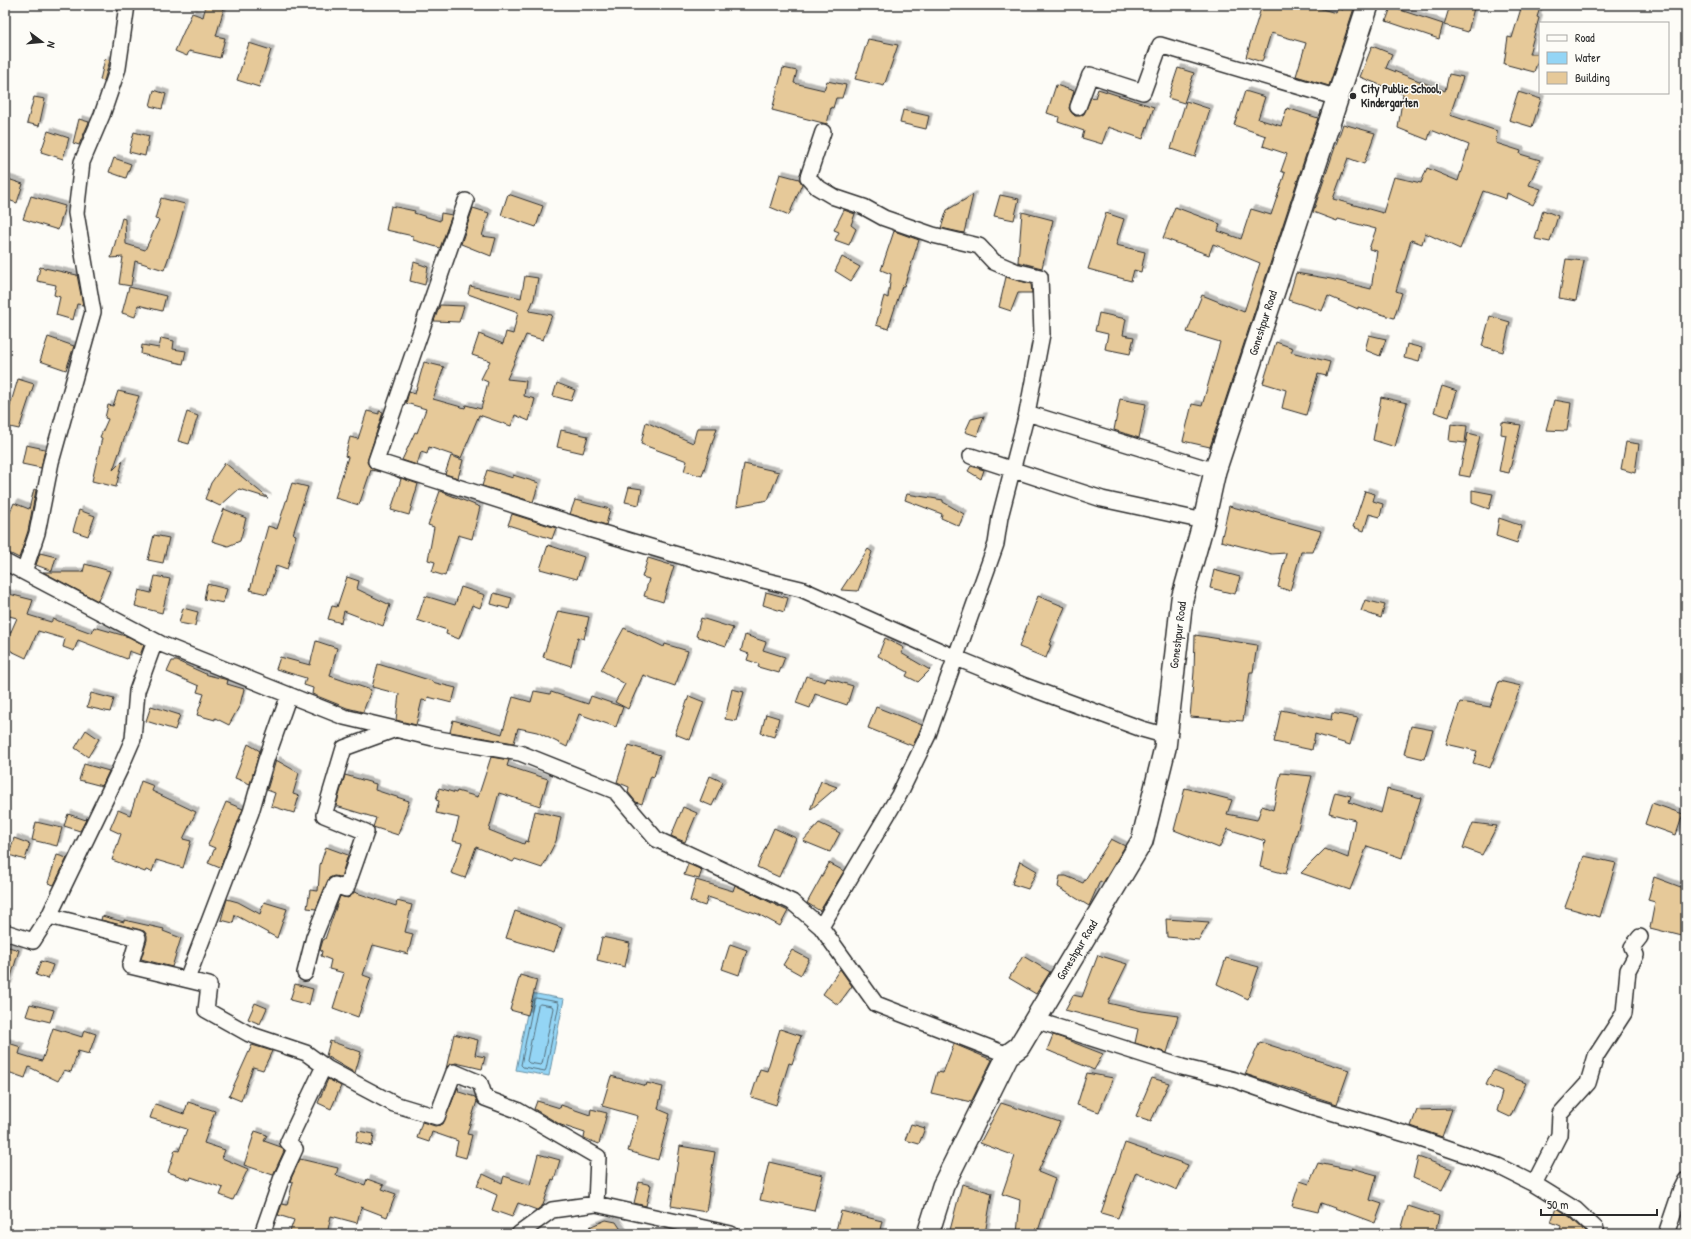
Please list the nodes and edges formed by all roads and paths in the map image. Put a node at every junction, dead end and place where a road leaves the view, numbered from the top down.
1 (126, 5) edge
2 (1368, 5) edge
3 (1338, 98) junction
4 (1078, 107) dead end
5 (824, 132) dead end
6 (466, 201) dead end
7 (1027, 413) junction
8 (971, 456) dead end
9 (1011, 469) junction
10 (1215, 471) junction
11 (1204, 521) junction
12 (5, 562) edge
13 (24, 572) junction
14 (155, 641) junction
15 (954, 657) junction
16 (289, 695) junction
17 (396, 729) junction
18 (1166, 736) junction
19 (49, 916) junction
20 (821, 927) junction
21 (5, 932) edge
22 (1640, 937) dead end
23 (305, 973) dead end
24 (187, 979) junction
25 (1035, 1020) junction
26 (1008, 1056) junction
27 (324, 1066) junction
28 (1686, 1180) edge
29 (1534, 1184) junction
30 (596, 1204) junction
31 (262, 1234) edge
32 (519, 1234) edge
33 (731, 1234) edge
34 (928, 1234) edge
35 (1595, 1234) edge
36 (1666, 1234) edge

1 - 13 street
2 - 3 street, Goneshpur Road
3 - 4 street
3 - 10 street, Goneshpur Road
5 - 7 street
6 - 15 street
7 - 9 street
7 - 10 street
8 - 9 street
9 - 11 street
9 - 15 street
10 - 11 street, Goneshpur Road
11 - 18 street, Goneshpur Road
12 - 13 street
13 - 14 street
14 - 16 street
14 - 19 street
15 - 18 street
15 - 20 street
16 - 17 street
16 - 24 street
17 - 20 street
17 - 23 street
18 - 25 street, Goneshpur Road
19 - 21 street
19 - 24 street
20 - 26 street
22 - 29 street
24 - 27 street
25 - 26 street, Goneshpur Road
25 - 29 street
26 - 34 street, Goneshpur Road
27 - 30 street
27 - 31 street
28 - 36 street
29 - 35 street
30 - 32 street
30 - 33 street

